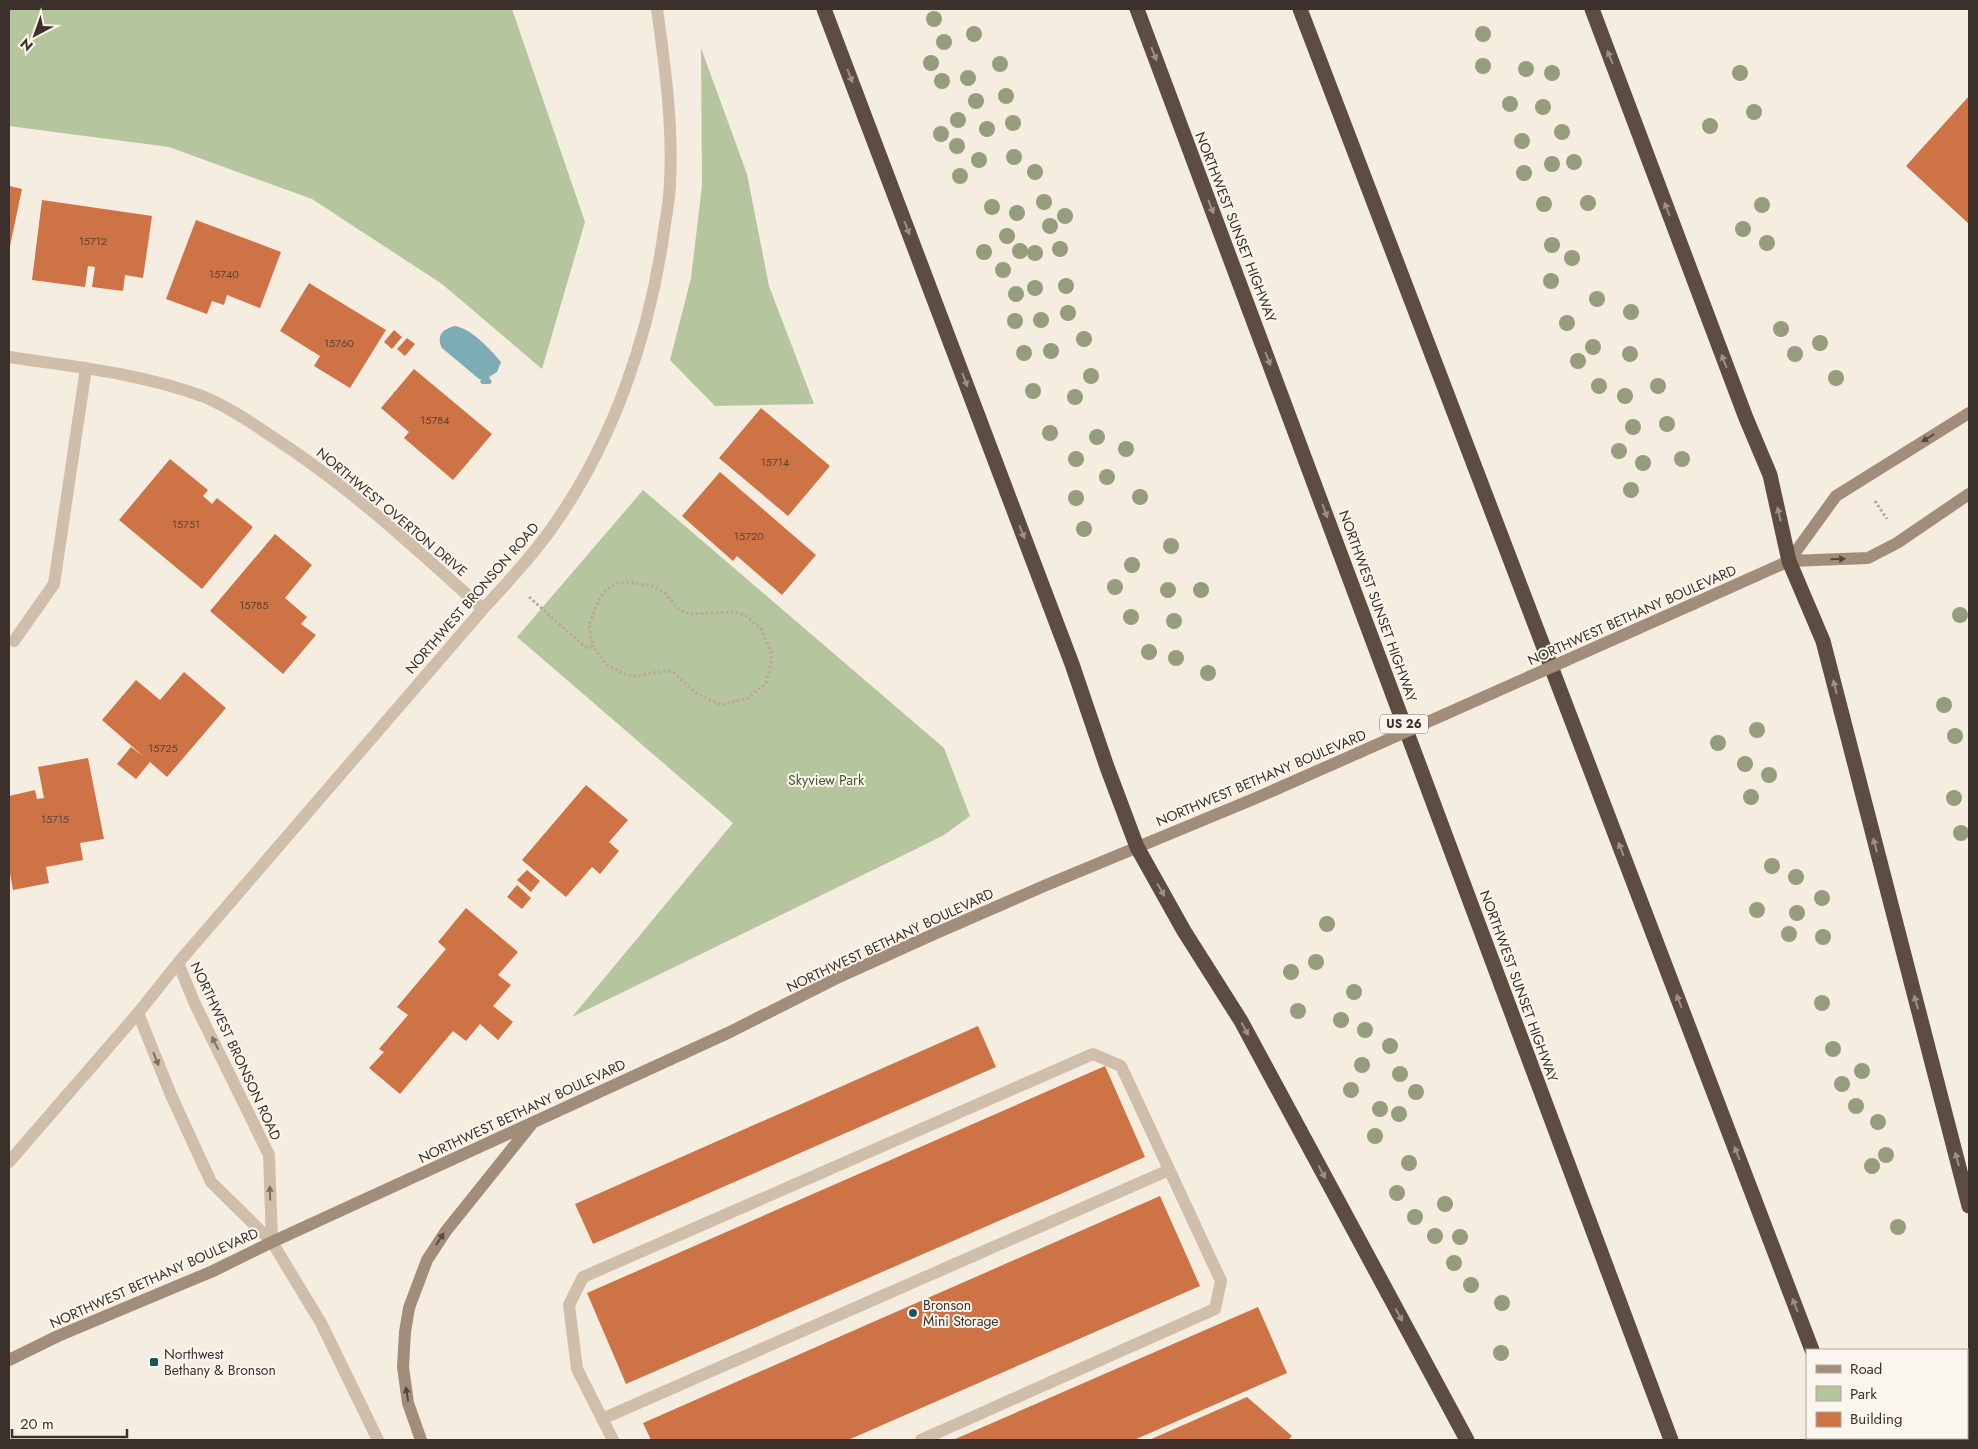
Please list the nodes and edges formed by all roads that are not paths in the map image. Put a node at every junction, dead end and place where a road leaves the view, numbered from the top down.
1 (657, 9) edge
2 (824, 9) edge
3 (1136, 9) edge
4 (1300, 9) edge
5 (1592, 9) edge
6 (9, 358) edge
7 (86, 368) junction
8 (1969, 413) edge
9 (1969, 494) edge
10 (1789, 561) junction
11 (483, 609) junction
12 (14, 641) dead end
13 (1137, 847) junction
14 (178, 963) junction
15 (138, 1013) junction
16 (533, 1123) junction
17 (9, 1162) edge
18 (1169, 1170) junction
19 (1969, 1206) edge
20 (272, 1242) junction
21 (1812, 1349) edge
22 (9, 1360) edge
23 (602, 1419) junction
24 (378, 1440) edge
25 (421, 1440) edge
26 (613, 1440) edge
27 (921, 1440) edge
28 (1467, 1440) edge
29 (1671, 1440) edge

1 - 11 street, NORTHWEST BRONSON ROAD
2 -> 13 highway
3 -> 29 highway, NORTHWEST SUNSET HIGHWAY / US 26
21 -> 4 highway
10 -> 5 highway
6 - 7 street, NORTHWEST OVERTON DRIVE
7 - 11 street, NORTHWEST OVERTON DRIVE
7 - 12 street
8 -> 10 main road
10 -> 9 main road, NORTHWEST BETHANY BOULEVARD
10 - 13 main road, NORTHWEST BETHANY BOULEVARD, bridge
19 -> 10 highway
11 - 14 street, NORTHWEST BRONSON ROAD
13 - 16 main road, NORTHWEST BETHANY BOULEVARD
13 -> 28 highway
14 - 15 street, NORTHWEST BRONSON ROAD
20 -> 14 street, NORTHWEST BRONSON ROAD
15 - 17 street
15 -> 20 street, NORTHWEST BRONSON ROAD
16 - 20 main road, NORTHWEST BETHANY BOULEVARD
25 -> 16 main road
18 - 23 street
18 - 23 street
18 - 27 street
20 - 22 main road, NORTHWEST BETHANY BOULEVARD
20 - 24 street, NORTHWEST BRONSON ROAD
23 - 26 street

